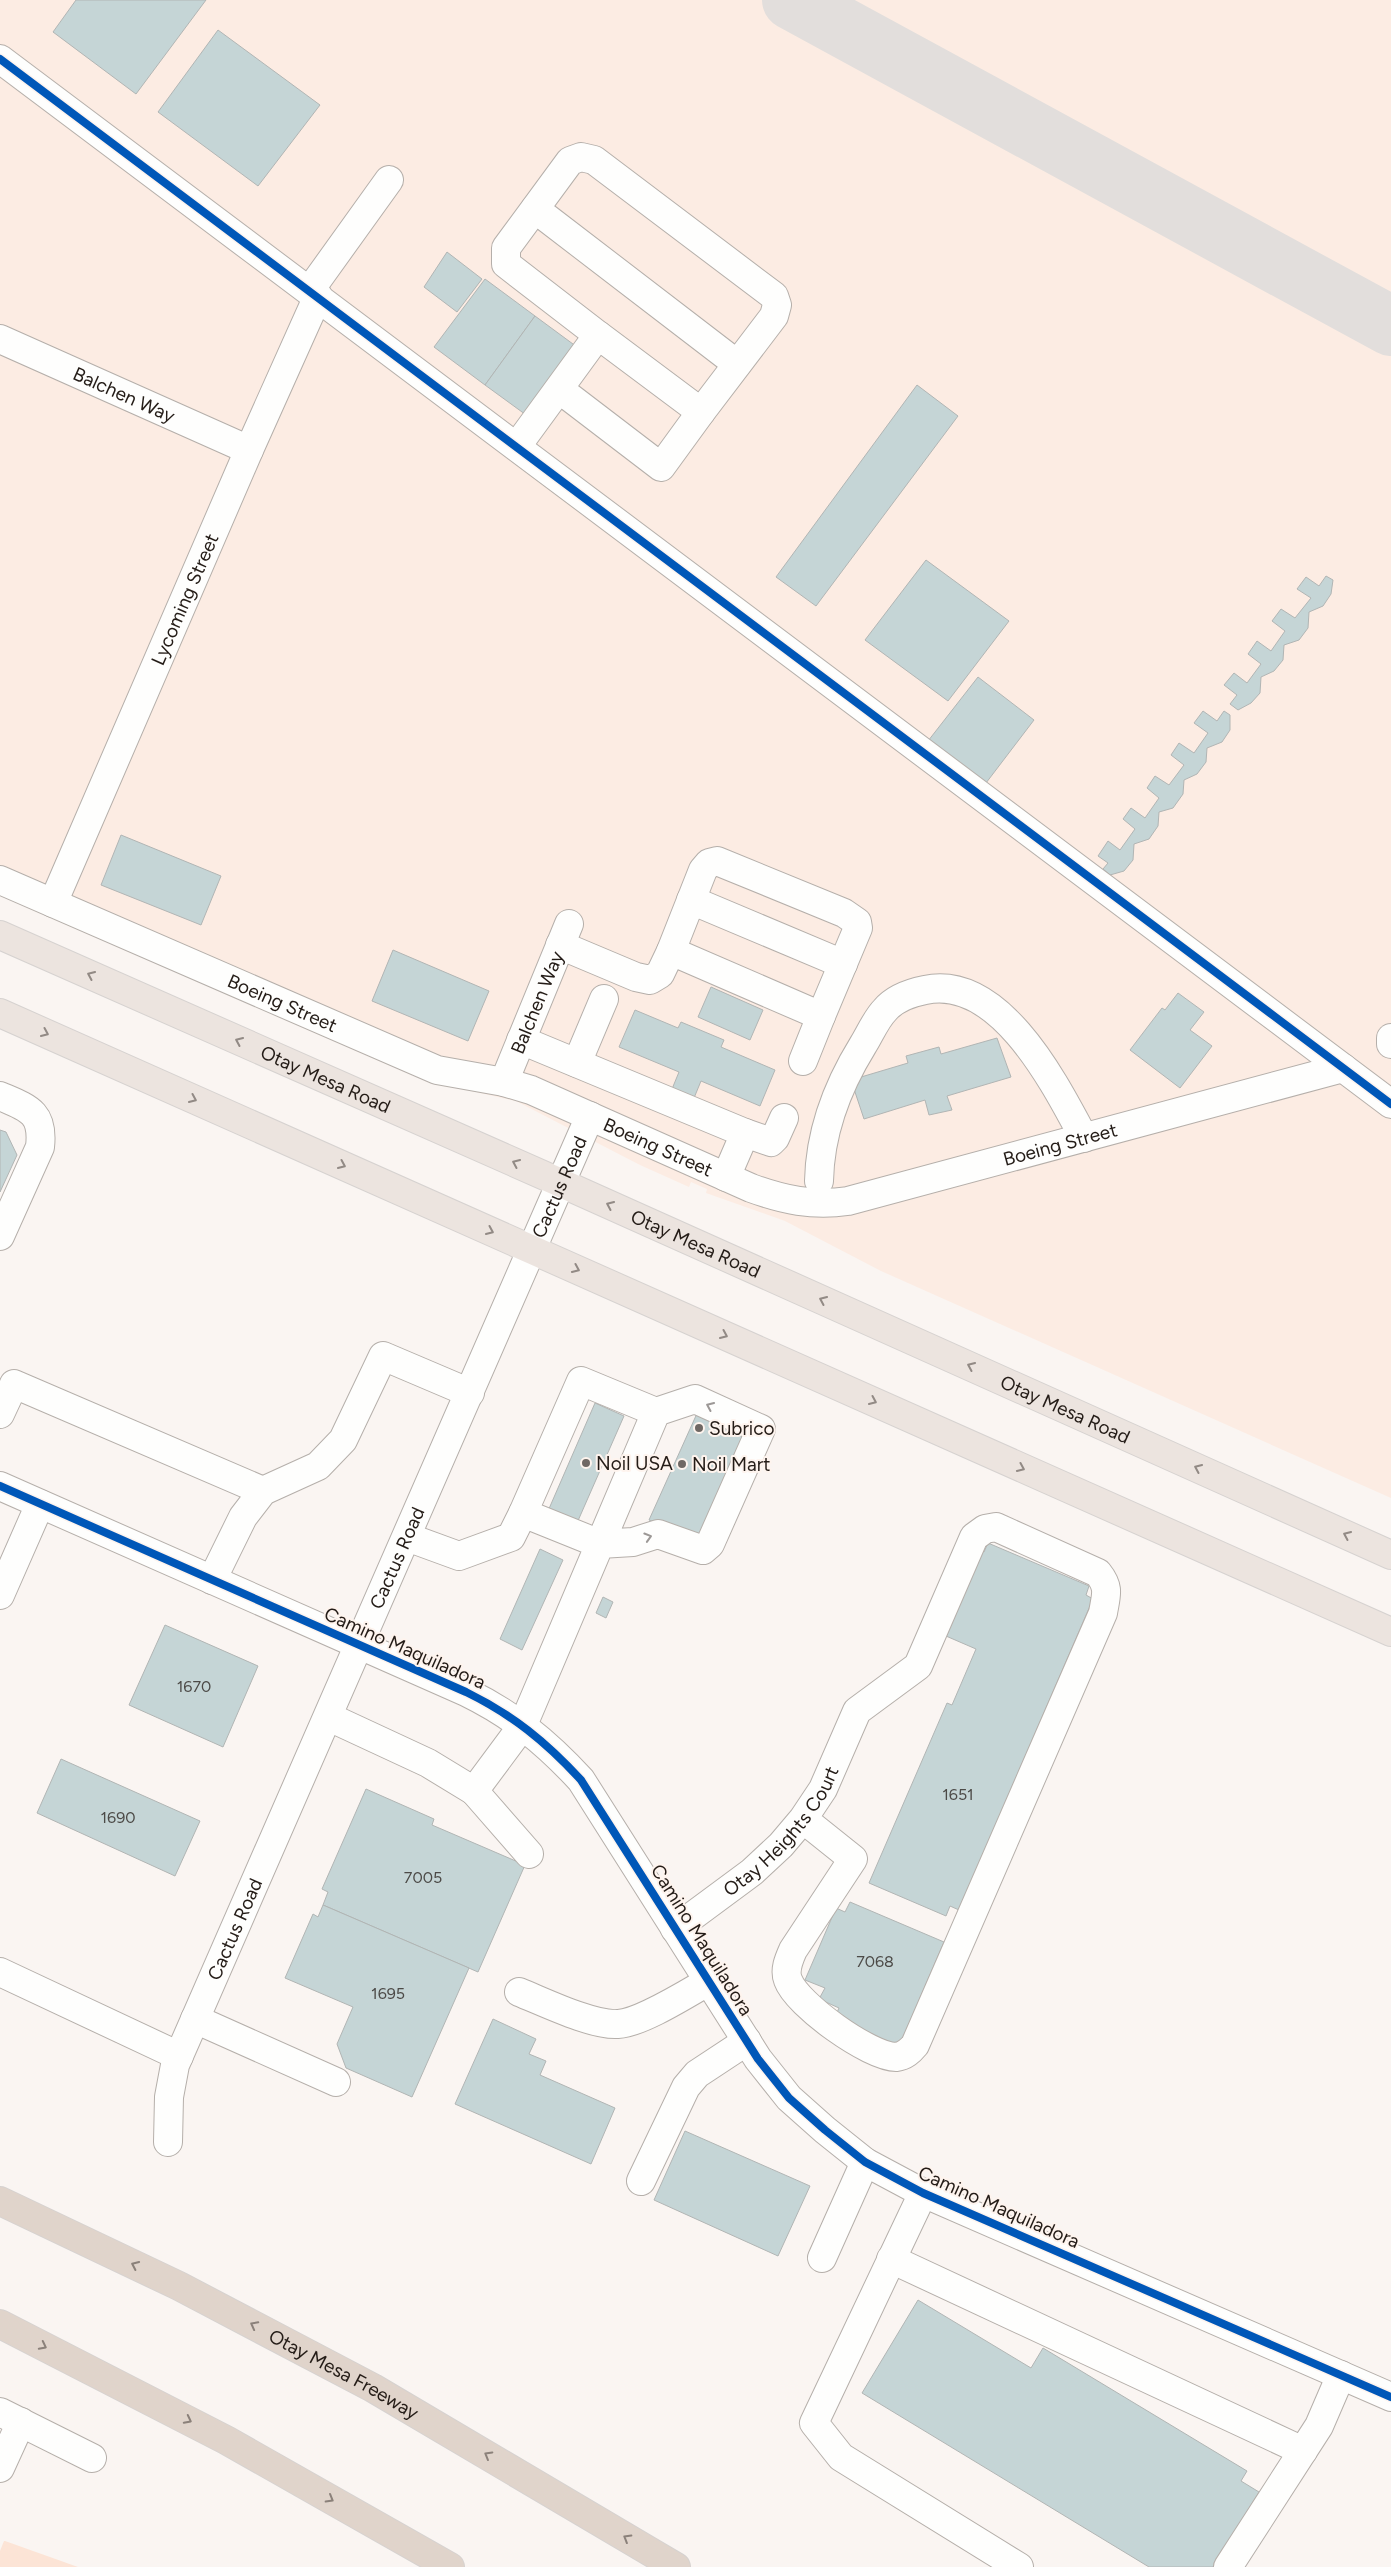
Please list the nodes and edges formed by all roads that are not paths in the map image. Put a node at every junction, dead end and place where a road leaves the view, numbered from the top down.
1 (0, 59) edge
2 (389, 180) dead end
3 (535, 209) junction
4 (314, 293) junction
5 (598, 335) junction
6 (0, 340) edge
7 (737, 364) junction
8 (558, 389) junction
9 (701, 412) junction
10 (517, 446) junction
11 (249, 450) junction
12 (0, 880) edge
13 (691, 900) junction
14 (52, 903) junction
15 (0, 935) edge
16 (671, 951) junction
17 (843, 964) junction
18 (604, 999) dead end
19 (0, 1014) edge
20 (821, 1016) junction
21 (1391, 1038) edge
22 (521, 1040) junction
23 (1391, 1044) edge
24 (803, 1061) dead end
25 (577, 1063) junction
26 (1343, 1068) junction
27 (504, 1082) junction
28 (0, 1096) edge
29 (1391, 1104) edge
30 (590, 1116) junction
31 (784, 1118) dead end
32 (745, 1133) junction
33 (1084, 1138) junction
34 (726, 1177) junction
35 (819, 1181) dead end
36 (561, 1183) junction
37 (0, 1236) edge
38 (531, 1249) junction
39 (470, 1393) junction
40 (656, 1412) junction
41 (0, 1414) edge
42 (0, 1486) edge
43 (263, 1492) junction
44 (40, 1504) junction
45 (523, 1513) junction
46 (407, 1538) junction
47 (600, 1544) junction
48 (1391, 1555) edge
49 (212, 1580) junction
50 (0, 1595) edge
51 (1391, 1632) edge
52 (360, 1645) junction
53 (328, 1717) junction
54 (523, 1725) junction
55 (474, 1791) junction
56 (803, 1819) junction
57 (529, 1854) dead end
58 (675, 1928) junction
59 (0, 1972) edge
60 (709, 1981) junction
61 (519, 1992) dead end
62 (196, 2019) junction
63 (747, 2041) junction
64 (179, 2056) junction
65 (336, 2082) dead end
66 (168, 2142) dead end
67 (865, 2162) junction
68 (641, 2181) dead end
69 (923, 2193) junction
70 (0, 2201) edge
71 (822, 2258) dead end
72 (891, 2260) junction
73 (0, 2324) edge
74 (1340, 2374) junction
75 (1391, 2397) edge
76 (10, 2417) edge
77 (1303, 2451) junction
78 (92, 2458) dead end
79 (0, 2468) edge
80 (675, 2566) edge
81 (450, 2567) edge
82 (1019, 2567) edge
83 (1228, 2567) edge

1 - 4 street
2 - 4 street, Lycoming Street
3 - 5 street
3 - 7 street
3 - 7 street
4 - 10 street
4 - 11 street, Lycoming Street
5 - 8 street
5 - 9 street
6 - 11 street, Balchen Way
7 - 9 street
8 - 9 street
8 - 10 street
10 - 26 street
11 - 14 street, Lycoming Street
12 - 14 street, Boeing Street
13 - 16 street
13 - 17 street
13 - 17 street
14 - 27 street, Boeing Street
36 -> 15 main road, Otay Mesa Road
16 - 20 street
16 - 22 street, Balchen Way
17 - 20 street
18 - 25 street
19 -> 38 main road
20 - 24 street
21 - 23 street
22 - 25 street
22 - 27 street, Balchen Way
25 - 32 street
26 - 29 street
26 - 33 street, Boeing Street
27 - 30 street, Boeing Street
28 - 37 street
30 - 34 street, Boeing Street
30 - 36 street, Cactus Road
31 - 32 street
32 - 34 street
33 - 34 street, Boeing Street
33 - 35 street
36 - 38 street, Cactus Road
48 -> 36 main road, Otay Mesa Road
38 - 39 street, Cactus Road
38 -> 51 main road
39 - 43 street
39 - 46 street, Cactus Road
40 - 45 street
40 - 47 street
47 -> 40 street
41 - 43 street
42 - 44 street, Camino Maquiladora
43 - 49 street
44 - 49 street, Camino Maquiladora
44 - 50 street
45 - 46 street
45 - 47 street
46 - 52 street, Cactus Road
47 - 54 street
49 - 52 street, Camino Maquiladora
52 - 53 street, Cactus Road
52 - 54 street, Camino Maquiladora
53 - 55 street
53 - 62 street, Cactus Road
54 - 55 street
54 - 58 street, Camino Maquiladora
55 - 57 street
56 - 56 street, Otay Heights Court
56 - 58 street, Otay Heights Court
58 - 60 street, Camino Maquiladora
59 - 64 street
60 - 61 street
60 - 63 street, Camino Maquiladora
62 - 64 street, Cactus Road
62 - 65 street
63 - 67 street, Camino Maquiladora
63 - 68 street
64 - 66 street, Cactus Road
67 - 69 street, Camino Maquiladora
67 - 71 street
69 - 72 street
69 - 74 street, Camino Maquiladora
80 -> 70 highway, Otay Mesa Freeway
72 - 77 street
72 - 82 street
73 -> 81 highway
74 - 75 street, Camino Maquiladora
74 - 77 street
76 - 78 street
76 - 79 street
77 - 83 street

